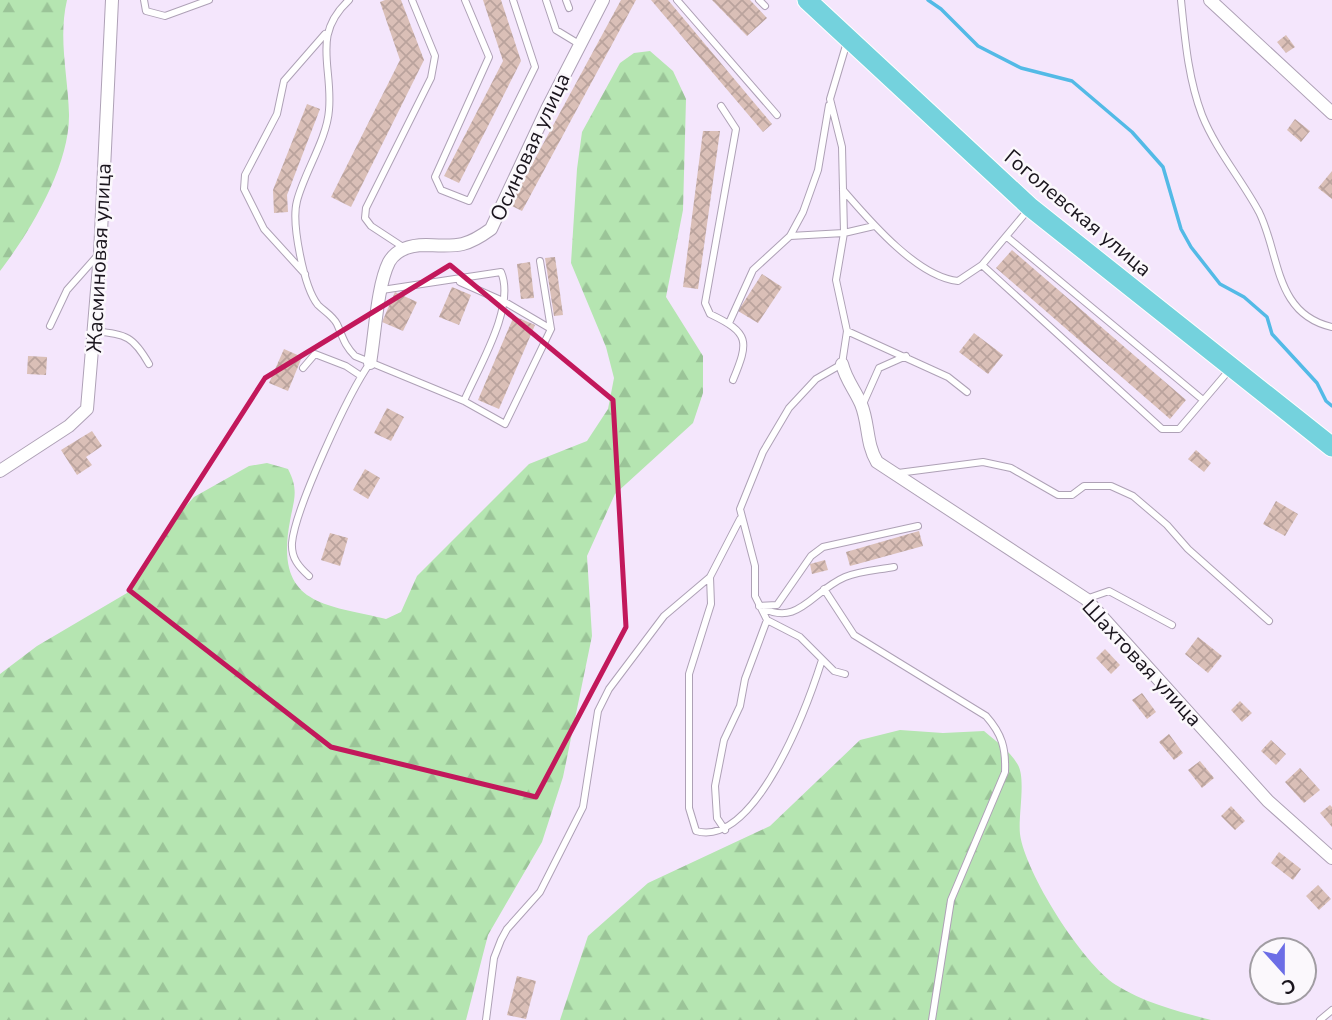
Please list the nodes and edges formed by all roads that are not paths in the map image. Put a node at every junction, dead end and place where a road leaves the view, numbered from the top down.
1 (112, 0) edge
2 (144, 0) edge
3 (209, 0) edge
4 (349, 0) edge
5 (412, 0) edge
6 (465, 0) edge
7 (513, 0) edge
8 (546, 0) edge
9 (566, 0) edge
10 (603, 0) edge
11 (677, 0) edge
12 (759, 0) edge
13 (807, 0) edge
14 (1181, 0) edge
15 (1210, 0) edge
16 (765, 6) dead end
17 (569, 8) dead end
18 (325, 34) junction
19 (849, 37) junction
20 (579, 44) junction
21 (830, 99) junction
22 (721, 106) dead end
23 (1332, 113) edge
24 (778, 116) dead end
25 (843, 190) junction
26 (1030, 207) junction
27 (874, 226) junction
28 (844, 233) junction
29 (790, 236) junction
30 (1007, 237) junction
31 (403, 247) junction
32 (100, 254) junction
33 (540, 261) dead end
34 (982, 265) junction
35 (307, 276) junction
36 (457, 281) junction
37 (382, 290) junction
38 (505, 302) junction
39 (729, 323) junction
40 (50, 326) dead end
41 (1332, 327) edge
42 (551, 329) junction
43 (95, 331) junction
44 (847, 331) junction
45 (906, 356) junction
46 (370, 363) junction
47 (149, 364) dead end
48 (842, 364) junction
49 (1232, 367) junction
50 (303, 368) dead end
51 (361, 376) junction
52 (733, 380) dead end
53 (967, 392) dead end
54 (1203, 400) junction
55 (464, 401) junction
56 (862, 405) junction
57 (1332, 447) edge
58 (3, 467) edge
59 (893, 473) junction
60 (740, 519) junction
61 (918, 526) dead end
62 (894, 566) dead end
63 (309, 576) dead end
64 (710, 577) junction
65 (824, 589) junction
66 (1086, 598) junction
67 (759, 606) junction
68 (768, 620) junction
69 (1269, 621) dead end
70 (1172, 625) dead end
71 (822, 660) junction
72 (845, 674) dead end
73 (725, 830) junction
74 (1332, 857) edge
75 (1332, 1010) edge
76 (485, 1020) edge
77 (932, 1020) edge
78 (1320, 1020) edge

1 - 32 street, Жасминовая улица
2 - 3 lane
4 - 18 lane
5 - 31 lane
6 - 7 lane
8 - 20 lane
9 - 17 lane
10 - 20 street, Осиновая улица
11 - 24 lane
12 - 16 lane
13 - 19 main road, Гоголевская улица
14 - 41 lane
15 - 23 street
18 - 35 lane
18 - 35 lane
19 - 21 lane
19 - 26 main road, Гоголевская улица
20 - 31 street, Осиновая улица
21 - 25 lane
21 - 29 lane
22 - 39 lane
25 - 27 lane
25 - 28 lane
26 - 30 lane
26 - 49 main road, Гоголевская улица
27 - 28 lane
27 - 34 lane
28 - 29 lane
28 - 44 lane
29 - 39 lane
30 - 34 lane
30 - 54 lane
31 - 37 street
32 - 40 lane
32 - 43 street, Жасминовая улица
33 - 42 lane
34 - 54 lane
35 - 46 lane
36 - 37 lane
36 - 38 lane
36 - 38 lane
37 - 46 street
38 - 42 lane
38 - 55 lane
39 - 52 lane
42 - 55 lane
43 - 47 lane
43 - 58 street, Жасминовая улица
44 - 45 lane
44 - 48 lane
45 - 53 lane
45 - 56 lane
46 - 51 lane
46 - 55 lane
48 - 56 street, Шахтовая улица
48 - 60 lane
49 - 54 lane
49 - 57 main road, Гоголевская улица
50 - 51 lane
51 - 63 lane
56 - 59 street, Шахтовая улица
59 - 66 street, Шахтовая улица
59 - 69 lane
60 - 64 lane
60 - 67 lane
61 - 67 lane
62 - 65 lane
64 - 73 lane
64 - 76 lane
65 - 67 lane
65 - 77 lane
66 - 70 lane
66 - 74 street, Шахтовая улица
67 - 68 lane
68 - 71 lane
68 - 73 lane
71 - 72 lane
71 - 73 lane
75 - 78 lane

